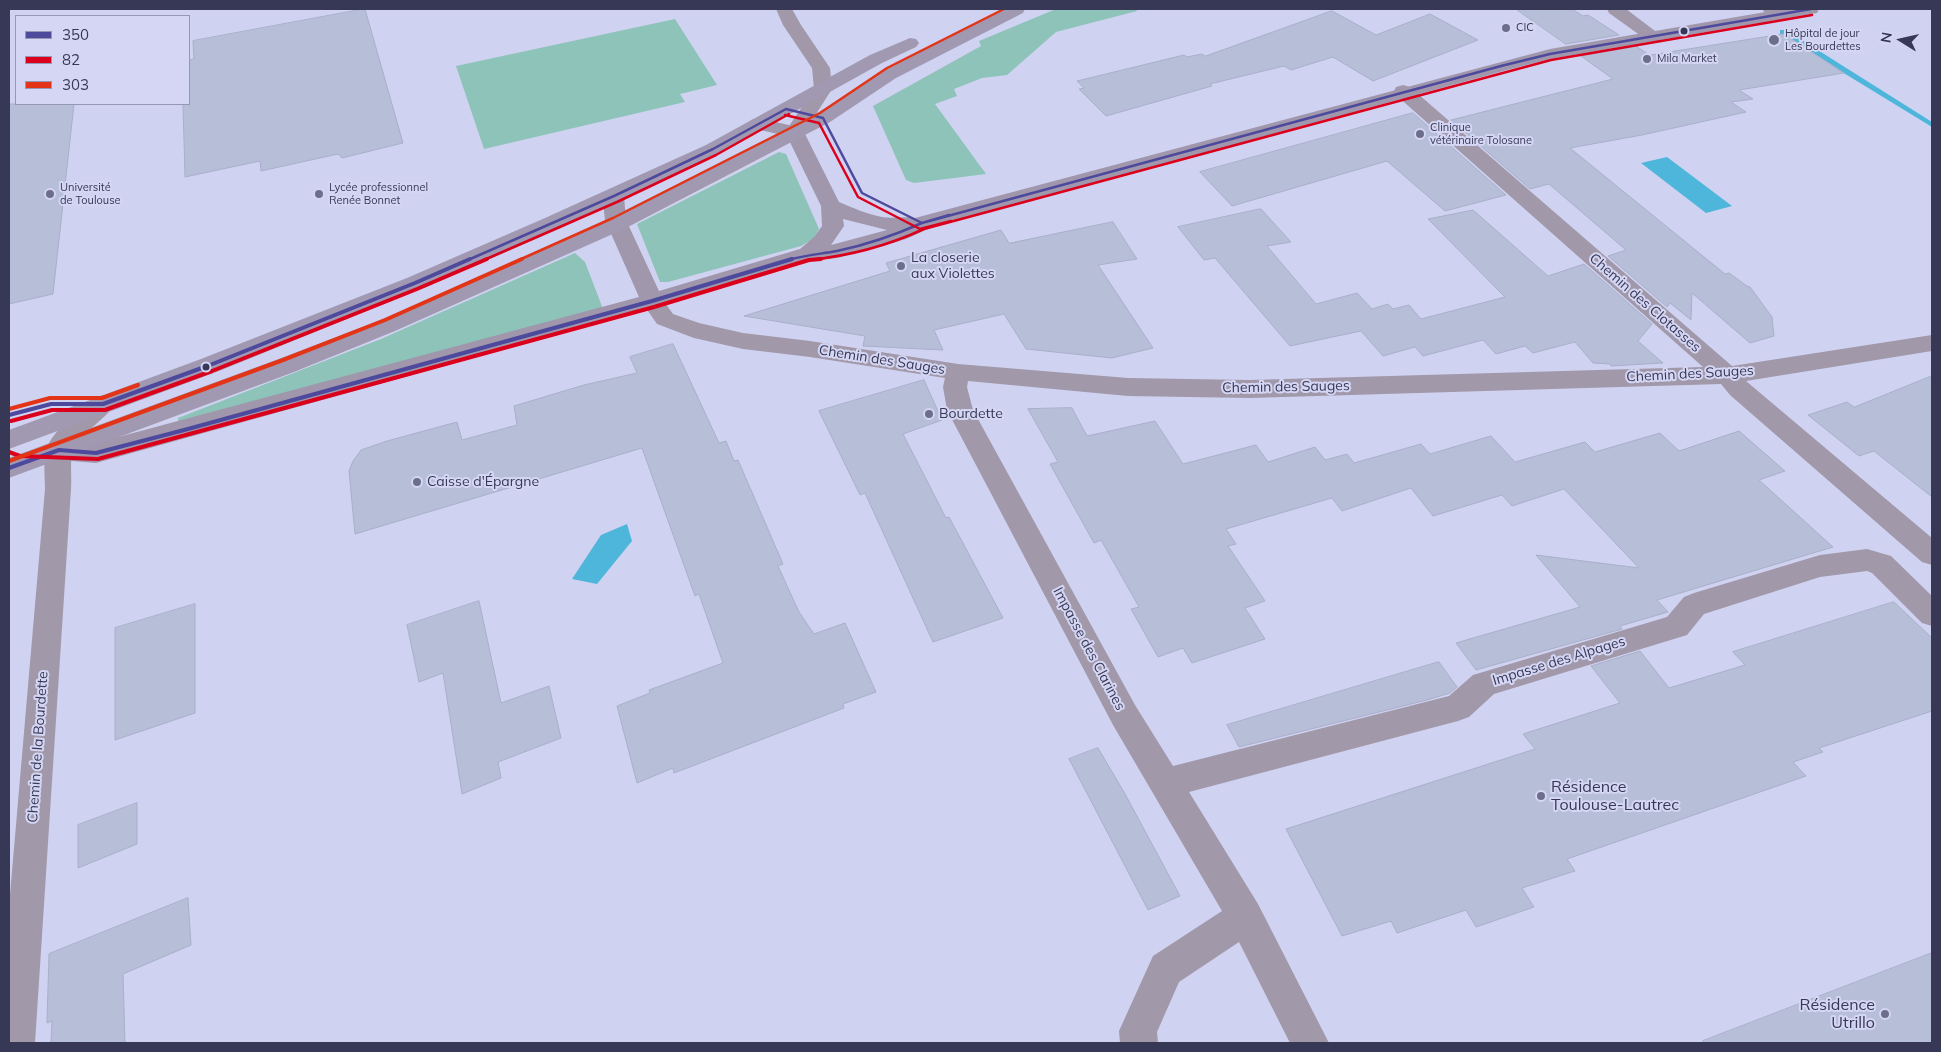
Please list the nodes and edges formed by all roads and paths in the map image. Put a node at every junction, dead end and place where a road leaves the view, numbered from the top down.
1 (784, 9) edge
2 (984, 9) edge
3 (1017, 9) edge
4 (1614, 9) edge
5 (1812, 9) edge
6 (1770, 14) edge
7 (1654, 37) junction
8 (823, 89) junction
9 (1403, 91) junction
10 (758, 124) junction
11 (795, 132) junction
12 (614, 196) junction
13 (831, 206) junction
14 (922, 223) junction
15 (616, 224) junction
16 (808, 254) junction
17 (652, 301) junction
18 (1932, 343) edge
19 (958, 372) junction
20 (1727, 375) junction
21 (103, 404) junction
22 (9, 440) edge
23 (59, 450) junction
24 (9, 468) edge
25 (1932, 554) edge
26 (1932, 614) edge
27 (1166, 784) junction
28 (1245, 917) junction
29 (16, 1043) edge
30 (1140, 1043) edge
31 (1310, 1043) edge

1 - 8 street
2 - 8 main road
3 - 11 main road
4 - 7 street
5 - 6 main road
6 - 7 main road
7 - 9 main road
8 - 10 main road
8 - 11 street
9 - 14 main road
9 - 20 street, Chemin des Clotasses
10 - 11 main road
10 - 12 main road
11 - 13 main road
11 - 15 main road
12 - 15 main road
12 - 21 main road
13 - 14 main road
13 - 16 main road
14 - 16 main road
15 - 17 main road
15 - 23 main road
16 - 17 main road
17 - 19 street, Chemin des Sauges
17 - 23 main road
18 - 20 street, Chemin des Sauges
19 - 20 street, Chemin des Sauges
19 - 27 street, Impasse des Clarines
20 - 25 street, Chemin des Clotasses
21 - 22 main road
21 - 23 street
23 - 24 main road
23 - 29 street, Chemin de la Bourdette
26 - 27 street, Impasse des Alpages
27 - 28 street, Impasse des Clarines
28 - 30 street
28 - 31 street, Impasse des Clarines

